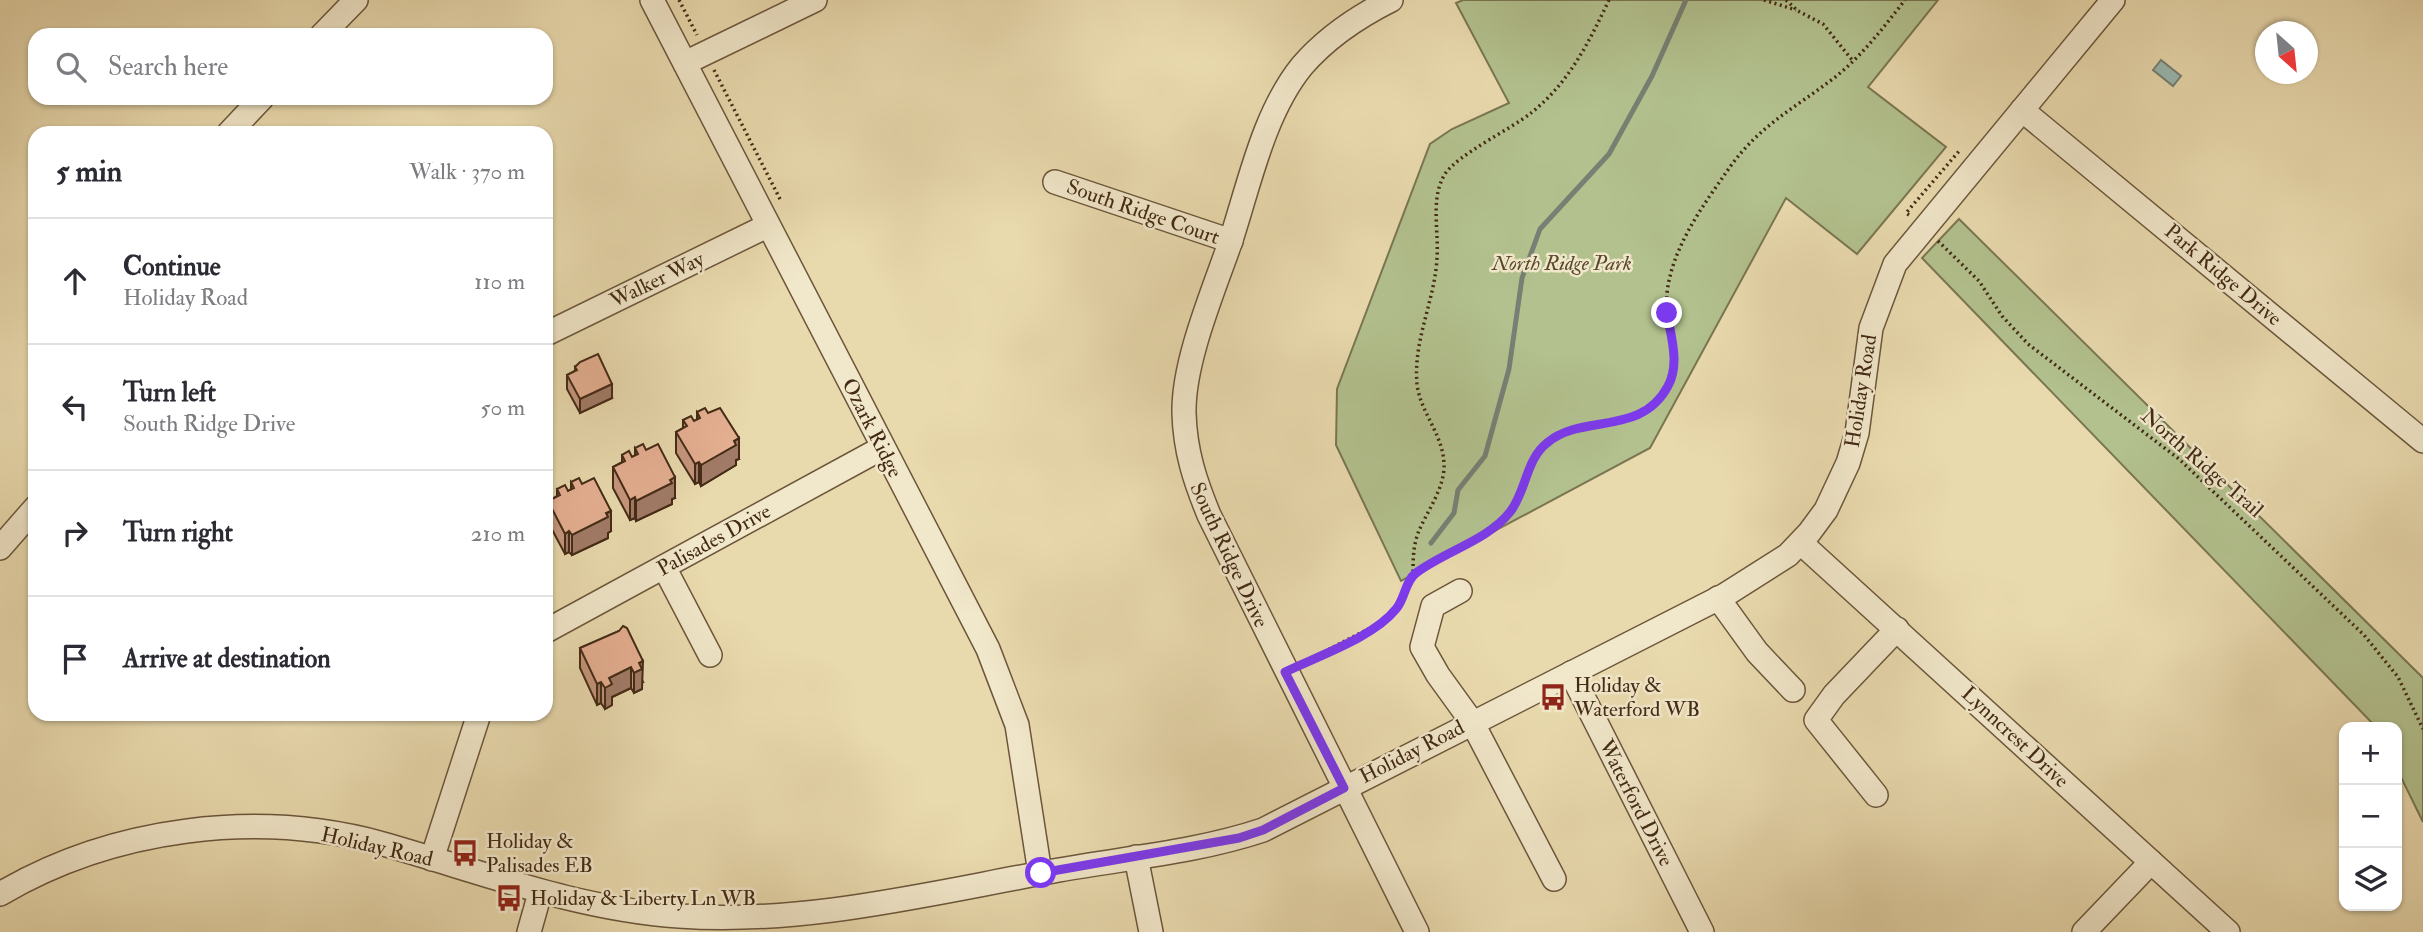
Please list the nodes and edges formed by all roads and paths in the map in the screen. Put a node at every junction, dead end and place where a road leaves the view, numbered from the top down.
1 (356, 0) edge
2 (652, 0) edge
3 (815, 0) edge
4 (1391, 0) edge
5 (1609, 0) edge
6 (1764, 0) edge
7 (1786, 0) edge
8 (1905, 0) edge
9 (2113, 0) edge
10 (1798, 10) junction
11 (329, 28) edge
12 (1853, 61) junction
13 (685, 63) junction
14 (255, 105) edge
15 (2022, 110) junction
16 (236, 126) edge
17 (1055, 182) dead end
18 (1914, 220) junction
19 (767, 226) junction
20 (1231, 241) junction
21 (553, 331) edge
22 (2423, 441) edge
23 (882, 448) junction
24 (28, 516) edge
25 (1801, 543) junction
26 (0, 548) edge
27 (664, 567) junction
28 (1413, 575) junction
29 (1460, 591) dead end
30 (1718, 598) junction
31 (553, 627) edge
32 (1897, 628) junction
33 (710, 655) dead end
34 (1285, 672) junction
35 (1571, 673) junction
36 (1793, 690) dead end
37 (477, 721) edge
38 (1472, 722) junction
39 (2423, 730) edge
40 (1344, 788) junction
41 (1876, 795) dead end
42 (1136, 857) junction
43 (432, 859) junction
44 (2151, 862) junction
45 (1041, 873) junction
46 (1554, 879) dead end
47 (540, 893) junction
48 (0, 894) edge
49 (750, 925) edge
50 (529, 932) edge
51 (1151, 932) edge
52 (1418, 932) edge
53 (1702, 932) edge
54 (2084, 932) edge
55 (2228, 932) edge

1 - 11 street
2 - 13 street, Ozark Ridge
3 - 13 street
4 - 20 street, South Ridge Drive
5 - 28 path
6 - 10 path
7 - 10 path
8 - 12 path
9 - 15 street, Holiday Road
10 - 12 path
12 - 28 path
13 - 19 street, Ozark Ridge
14 - 16 street
15 - 18 street, Holiday Road
15 - 22 street, Park Ridge Drive
17 - 20 street, South Ridge Court
18 - 25 street, Holiday Road
18 - 39 path, North Ridge Trail
19 - 21 street, Walker Way
19 - 23 street, Ozark Ridge
20 - 34 street, South Ridge Drive
23 - 27 street, Palisades Drive
23 - 45 street, Ozark Ridge
24 - 26 street
25 - 30 street, Holiday Road
25 - 32 street, Lynncrest Drive
27 - 31 street, Palisades Drive
27 - 33 street
28 - 34 path
29 - 38 street
30 - 35 street, Holiday Road
30 - 36 street
32 - 41 street
32 - 44 street, Lynncrest Drive
34 - 40 street, South Ridge Drive
35 - 38 street, Holiday Road
35 - 53 street, Waterford Drive
37 - 43 street
38 - 40 street, Holiday Road
38 - 46 street
40 - 42 street, Holiday Road
40 - 52 street, South Ridge Drive
42 - 45 street, Holiday Road
42 - 51 street
43 - 47 street, Holiday Road
43 - 48 street, Holiday Road
44 - 54 street
44 - 55 street, Lynncrest Drive
45 - 49 street, Holiday Road
47 - 49 street, Holiday Road
47 - 50 street

